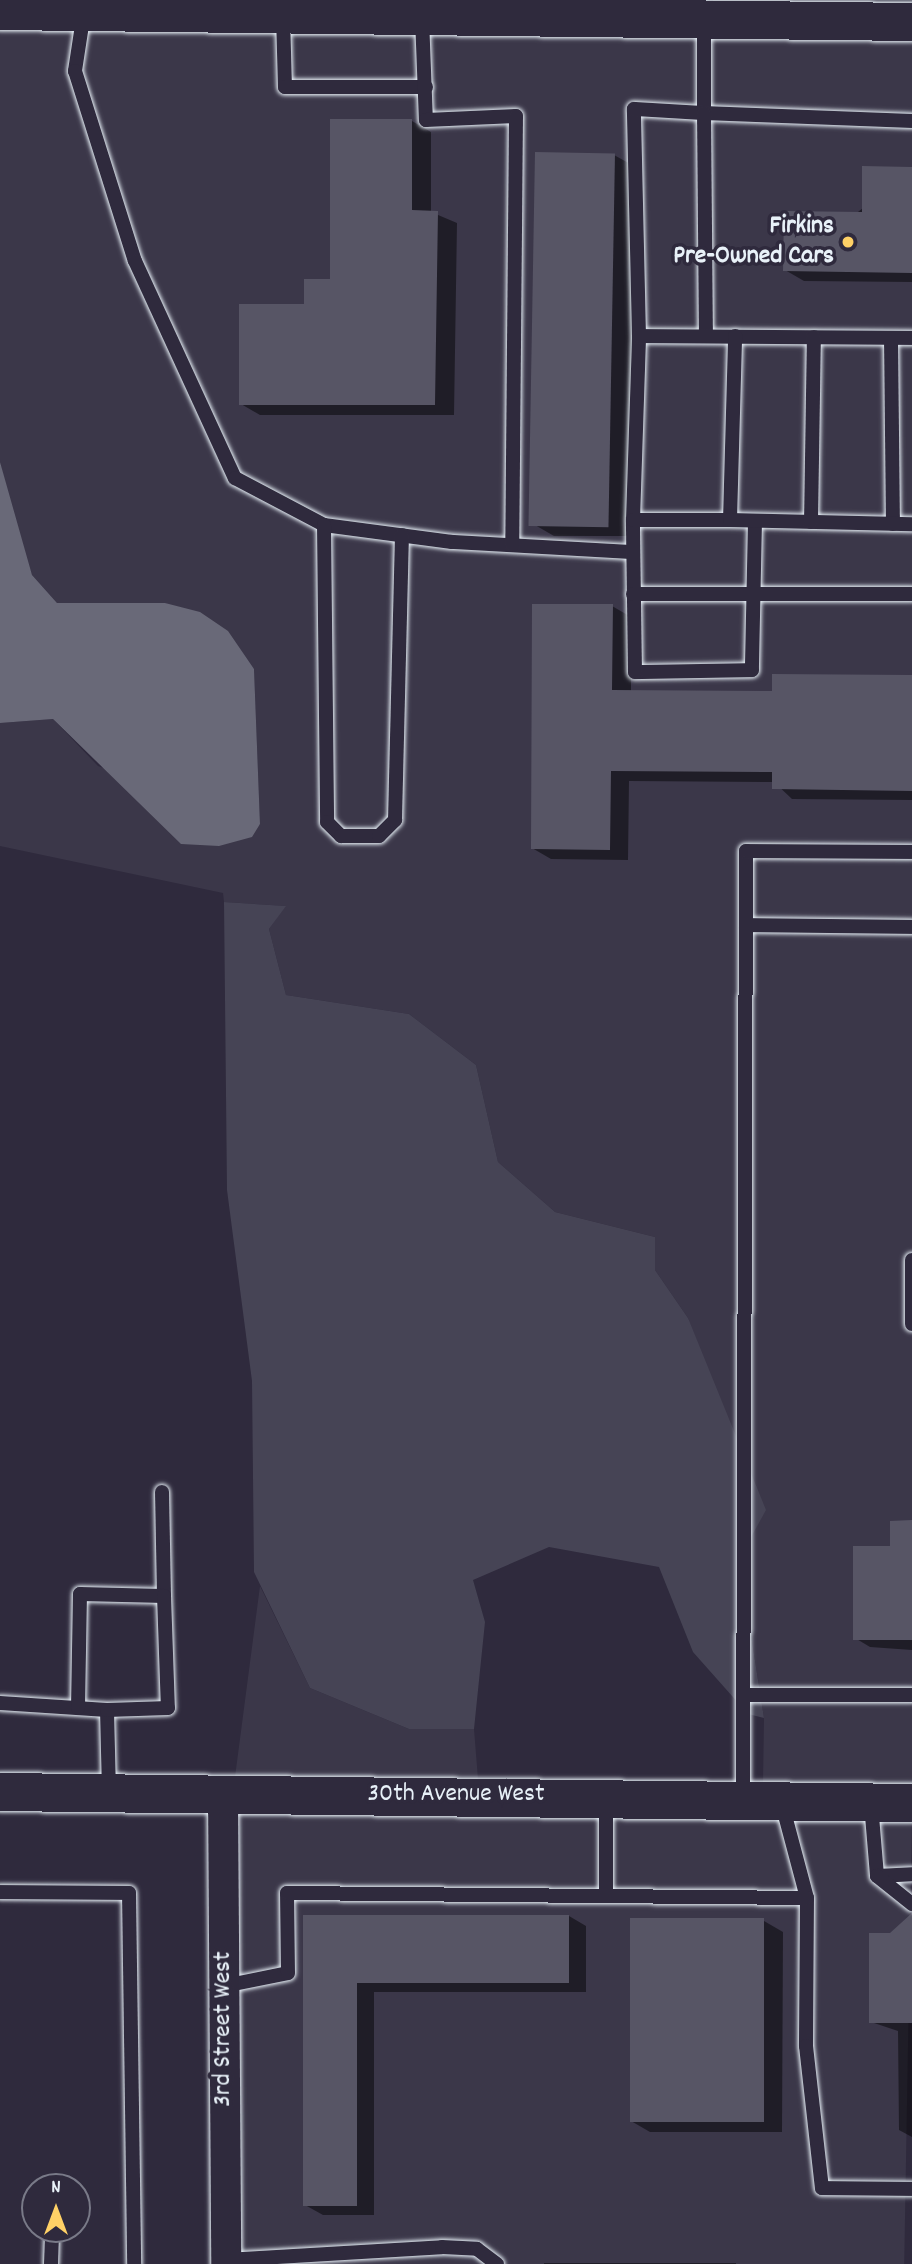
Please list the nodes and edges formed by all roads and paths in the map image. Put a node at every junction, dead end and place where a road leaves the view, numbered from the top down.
1 (283, 7) edge
2 (0, 11) edge
3 (84, 12) junction
4 (422, 17) junction
5 (704, 19) junction
6 (912, 22) edge
7 (426, 87) junction
8 (704, 113) junction
9 (912, 121) edge
10 (706, 335) junction
11 (639, 336) junction
12 (735, 336) junction
13 (814, 337) junction
14 (891, 338) junction
15 (912, 338) edge
16 (633, 520) junction
17 (730, 520) junction
18 (755, 522) junction
19 (811, 522) junction
20 (893, 524) junction
21 (912, 524) edge
22 (324, 525) junction
23 (402, 536) junction
24 (512, 545) junction
25 (633, 552) junction
26 (633, 594) junction
27 (912, 594) edge
28 (754, 595) junction
29 (912, 852) edge
30 (746, 925) junction
31 (912, 927) edge
32 (912, 1261) edge
33 (912, 1324) edge
34 (162, 1492) dead end
35 (164, 1596) junction
36 (743, 1695) junction
37 (912, 1695) edge
38 (0, 1703) edge
39 (78, 1708) junction
40 (107, 1710) junction
41 (0, 1792) edge
42 (109, 1793) junction
43 (223, 1794) junction
44 (606, 1796) junction
45 (743, 1798) junction
46 (781, 1799) junction
47 (871, 1803) junction
48 (912, 1803) edge
49 (912, 1874) edge
50 (877, 1876) junction
51 (0, 1892) edge
52 (606, 1896) junction
53 (807, 1898) junction
54 (912, 1904) edge
55 (224, 1986) junction
56 (912, 2189) edge
57 (52, 2243) edge
58 (226, 2262) edge
59 (51, 2264) edge
60 (134, 2264) edge
61 (497, 2264) edge

1 - 3 street
1 - 4 street
1 - 7 lane
2 - 3 street
3 - 22 lane
4 - 5 street
4 - 7 lane
5 - 6 street
5 - 8 lane
7 - 24 lane
8 - 9 lane
8 - 10 lane
8 - 11 lane
10 - 11 lane
10 - 12 lane
11 - 16 lane
12 - 13 lane
12 - 17 lane
13 - 14 lane
13 - 19 lane
14 - 15 lane
14 - 20 lane
16 - 17 lane
16 - 25 lane
17 - 18 lane
18 - 19 lane
18 - 28 lane
19 - 20 lane
20 - 21 lane
22 - 23 lane
22 - 23 lane
23 - 24 lane
24 - 25 lane
25 - 26 lane
26 - 28 lane
26 - 28 lane
27 - 28 lane
29 - 30 lane
30 - 31 lane
30 - 36 lane
32 - 33 lane
34 - 35 lane
35 - 39 lane
35 - 40 lane
36 - 37 lane
36 - 45 lane
38 - 39 lane
39 - 40 lane
40 - 42 lane
41 - 42 street, 30th Avenue West
42 - 43 street, 30th Avenue West
43 - 44 street, 30th Avenue West
43 - 55 street, 3rd Street West
44 - 45 street, 30th Avenue West
44 - 52 lane
45 - 46 street, 30th Avenue West
46 - 47 street, 30th Avenue West
46 - 53 lane
47 - 48 street, 30th Avenue West
47 - 50 lane
49 - 50 lane
50 - 54 lane
51 - 60 lane
52 - 53 lane
52 - 55 lane
53 - 56 lane
55 - 58 street, 3rd Street West
57 - 59 lane
58 - 61 lane

